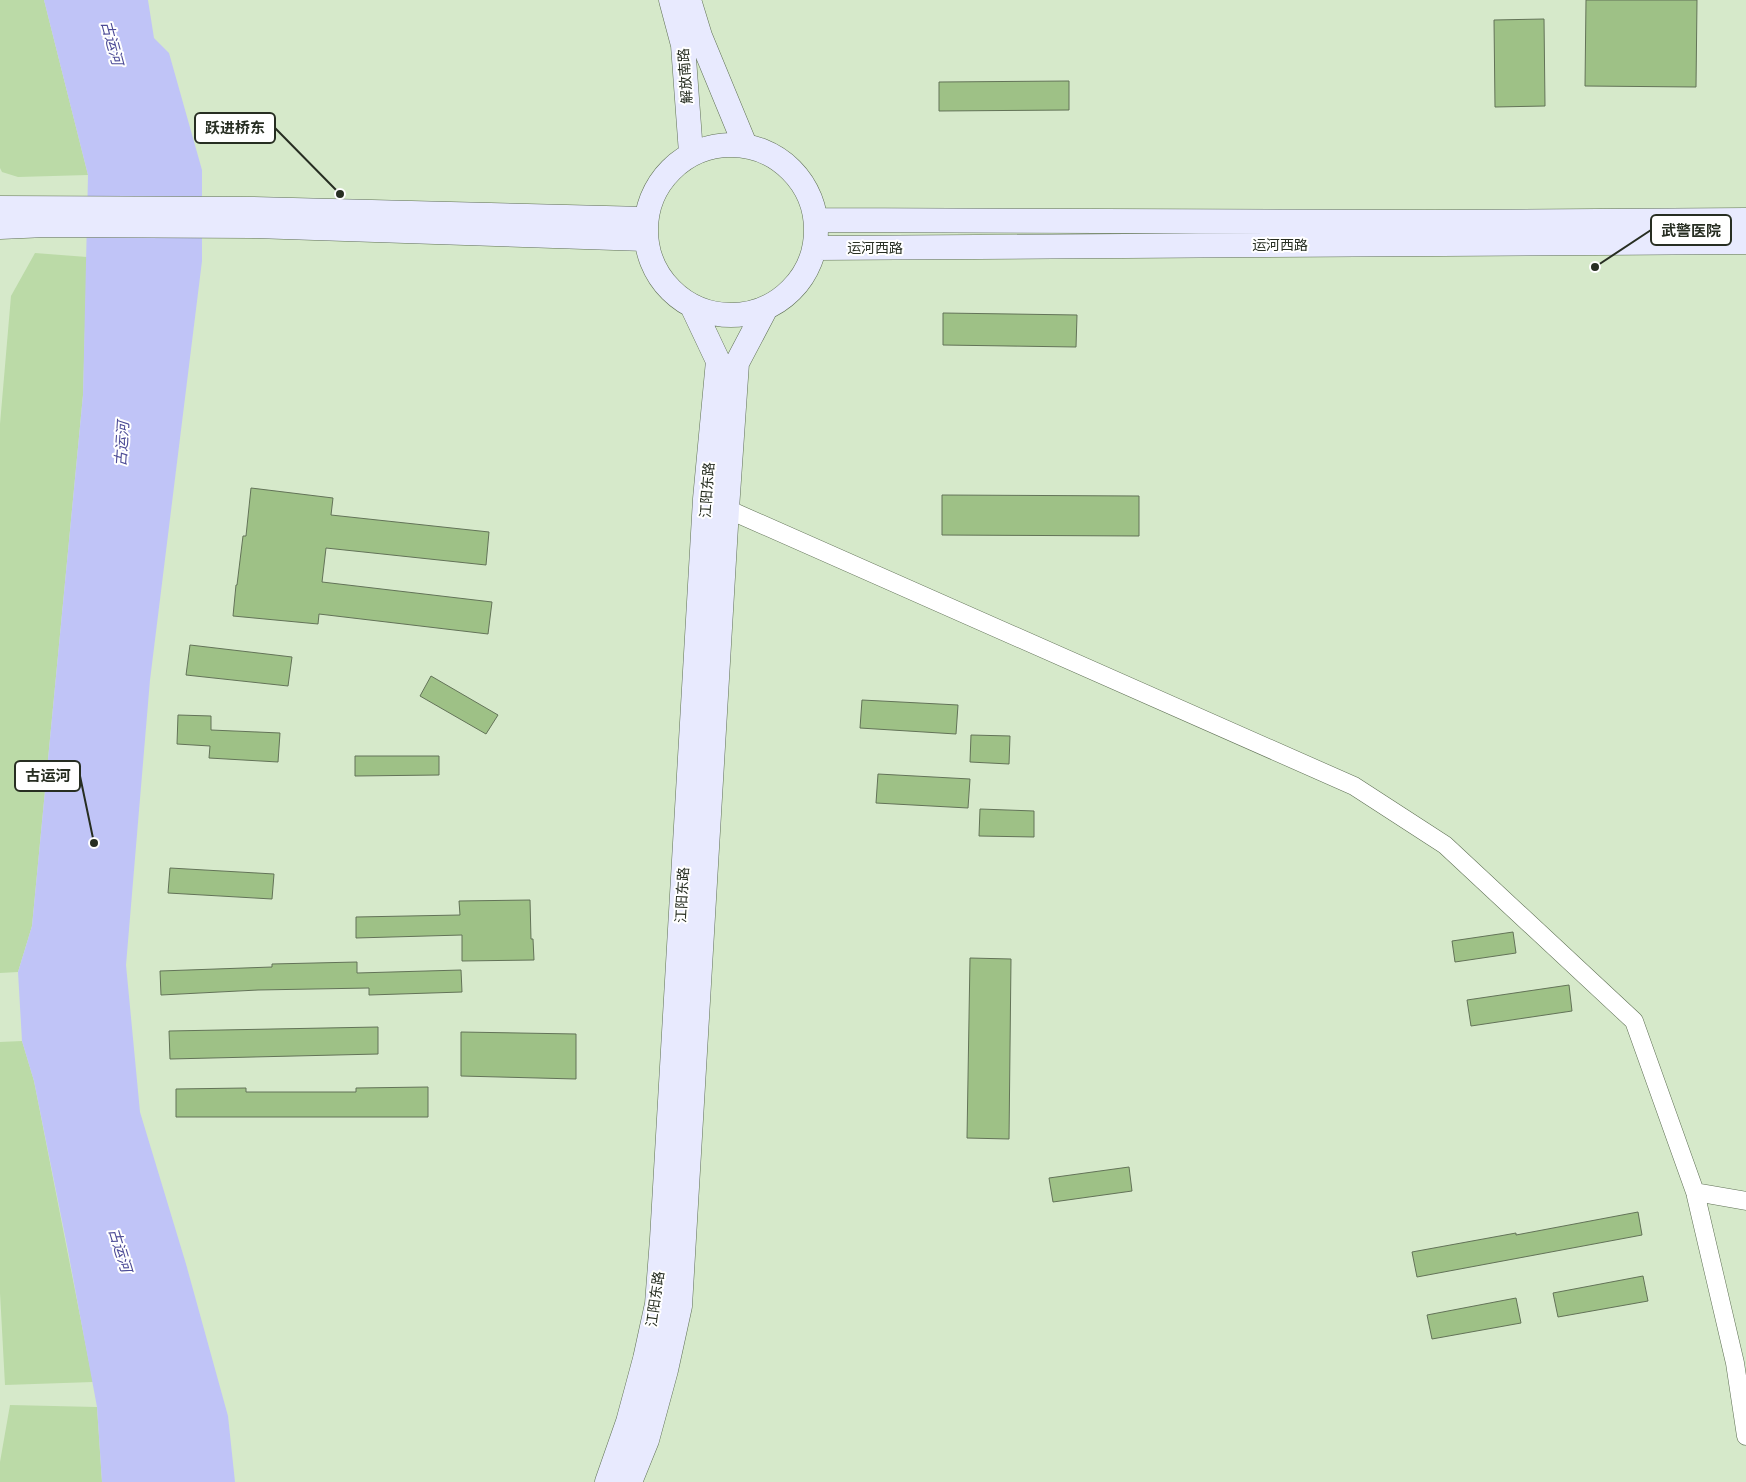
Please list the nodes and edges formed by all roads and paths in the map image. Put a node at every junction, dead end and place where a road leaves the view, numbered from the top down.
1 (671, 0) edge
2 (689, 0) edge
3 (745, 145) junction
4 (691, 153) junction
5 (0, 208) edge
6 (47, 216) junction
7 (816, 220) junction
8 (1746, 220) edge
9 (0, 227) edge
10 (645, 229) junction
11 (1746, 242) edge
12 (815, 248) junction
13 (692, 306) junction
14 (766, 308) junction
15 (727, 509) junction
16 (1694, 1192) junction
17 (1746, 1201) edge
18 (1746, 1436) edge
19 (607, 1482) edge
20 (630, 1482) edge

1 - 4 main road, 解放南路
2 - 3 main road, 解放南路
3 - 4 main road
3 - 7 main road
4 - 10 main road
5 - 6 main road
6 - 9 main road
6 - 10 main road
7 - 8 main road, 运河西路
7 - 12 main road
10 - 13 main road
11 - 12 main road, 运河西路
12 - 14 main road
13 - 14 main road
13 - 19 main road, 江阳东路
14 - 15 main road, 江阳东路
15 - 16 street
15 - 20 main road, 江阳东路
16 - 17 street
16 - 18 street

